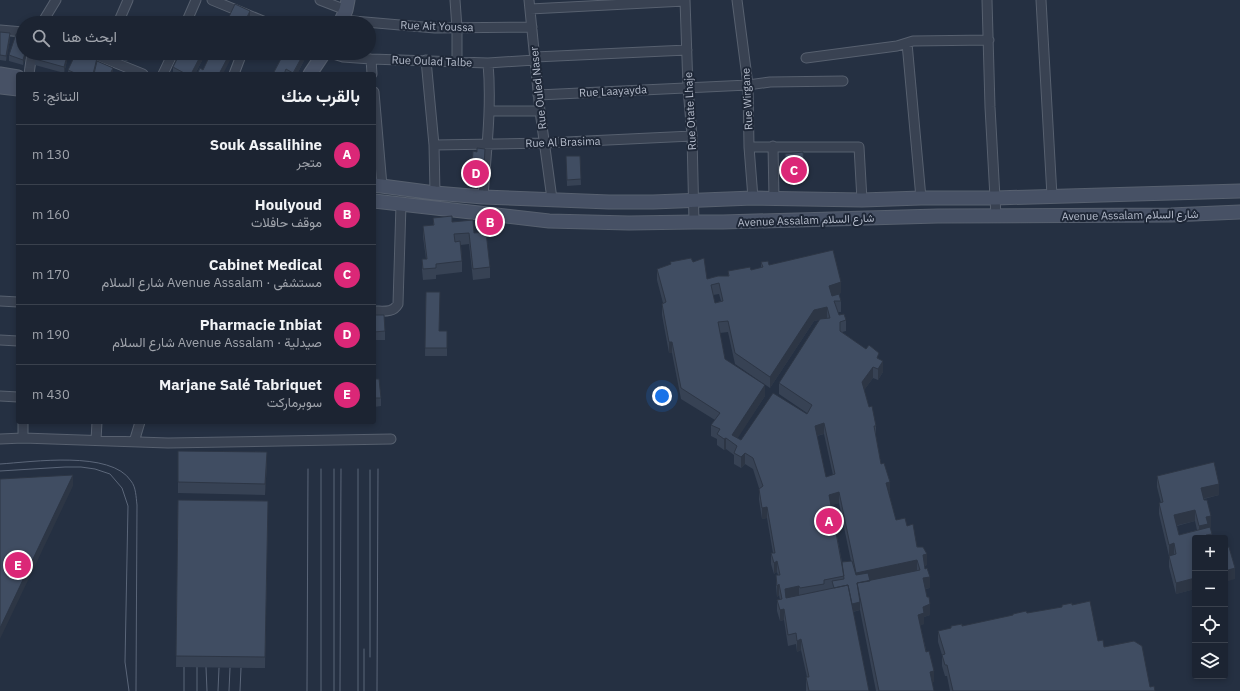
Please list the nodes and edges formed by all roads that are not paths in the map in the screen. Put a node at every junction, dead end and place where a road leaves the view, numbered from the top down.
1 (56, 0) edge
2 (128, 0) edge
3 (196, 0) edge
4 (212, 0) edge
5 (320, 0) edge
6 (455, 0) edge
7 (685, 0) edge
8 (737, 0) edge
9 (987, 0) edge
10 (1041, 0) edge
11 (530, 5) edge
12 (344, 13) edge
13 (46, 16) edge
14 (121, 16) edge
15 (189, 16) edge
16 (246, 16) edge
17 (359, 16) edge
18 (376, 19) edge
19 (532, 27) junction
20 (457, 28) junction
21 (0, 30) edge
22 (16, 31) edge
23 (989, 40) junction
24 (907, 43) junction
25 (687, 50) junction
26 (535, 58) junction
27 (806, 58) dead end
28 (376, 59) edge
29 (31, 60) edge
30 (113, 60) edge
31 (170, 60) edge
32 (239, 60) edge
33 (319, 60) edge
34 (371, 60) edge
35 (426, 60) junction
36 (457, 62) junction
37 (488, 63) junction
38 (29, 72) edge
39 (139, 72) edge
40 (164, 72) edge
41 (235, 72) edge
42 (311, 72) edge
43 (372, 72) edge
44 (0, 74) edge
45 (16, 77) edge
46 (843, 81) dead end
47 (748, 85) junction
48 (0, 87) edge
49 (688, 88) junction
50 (16, 90) edge
51 (538, 95) junction
52 (489, 111) junction
53 (540, 111) junction
54 (692, 136) junction
55 (376, 138) edge
56 (545, 143) junction
57 (486, 144) junction
58 (434, 145) junction
59 (749, 146) junction
60 (773, 146) junction
61 (378, 185) edge
62 (1240, 191) edge
63 (435, 193) junction
64 (1052, 196) junction
65 (483, 197) junction
66 (753, 198) junction
67 (773, 198) junction
68 (920, 198) junction
69 (995, 198) junction
70 (552, 199) junction
71 (694, 200) junction
72 (862, 200) junction
73 (376, 201) edge
74 (401, 204) junction
75 (1240, 212) edge
76 (996, 216) junction
77 (772, 220) junction
78 (694, 222) junction
79 (0, 301) edge
80 (16, 302) edge
81 (376, 311) edge
82 (0, 340) edge
83 (16, 341) edge
84 (0, 396) edge
85 (16, 397) edge
86 (23, 424) edge
87 (97, 424) edge
88 (139, 424) edge
89 (23, 438) junction
90 (0, 439) edge
91 (391, 439) dead end
92 (96, 440) junction
93 (134, 442) junction

1 - 13 street
2 - 14 street
3 - 15 street
4 - 16 street
5 - 12 street, Rue Ait Youssa
6 - 20 street
7 - 11 street
7 - 25 street, Rue Otate Lhaje
8 - 47 street, Rue Wirgane
9 - 23 street
10 - 64 street
11 - 19 street, Rue Ouled Naser
12 - 17 street, Rue Ait Youssa
18 - 20 street, Rue Ait Youssa
19 - 20 street, Rue Ait Youssa
19 - 26 street, Rue Ouled Naser
20 - 36 street
21 - 22 street
23 - 24 street
23 - 69 street
24 - 27 street
24 - 68 street
25 - 26 street, Rue Oulad Talbe
25 - 49 street, Rue Otate Lhaje
26 - 37 street, Rue Oulad Talbe
26 - 51 street, Rue Ouled Naser
28 - 35 street, Rue Oulad Talbe
29 - 38 street
30 - 39 street
31 - 40 street
32 - 41 street
33 - 42 street
34 - 43 street
35 - 36 street, Rue Oulad Talbe
35 - 58 street
36 - 37 street, Rue Oulad Talbe
37 - 52 street
44 - 45 street
46 - 47 street, Rue Laayayda
47 - 49 street, Rue Laayayda
47 - 59 street, Rue Wirgane
48 - 50 street
49 - 51 street, Rue Laayayda
49 - 54 street, Rue Otate Lhaje
51 - 53 street, Rue Ouled Naser
52 - 53 street
52 - 57 street
53 - 56 street, Rue Ouled Naser
54 - 56 street, Rue Al Brasima
54 - 71 street, Rue Otate Lhaje
55 - 61 street
56 - 57 street, Rue Al Brasima
56 - 70 street, Rue Ouled Naser
57 - 58 street, Rue Al Brasima
57 - 65 street
58 - 63 street
59 - 60 street
59 - 66 street, Rue Wirgane
60 - 67 street
60 - 72 street
61 - 63 street, Avenue Assalam شارع السلام
62 - 64 street, Avenue Assalam شارع السلام
63 - 65 street, Avenue Assalam شارع السلام
64 - 69 street, Avenue Assalam شارع السلام
65 - 70 street, Avenue Assalam شارع السلام
66 - 67 street, Avenue Assalam شارع السلام
66 - 71 street, Avenue Assalam شارع السلام
67 - 72 street, Avenue Assalam شارع السلام
67 - 77 street
68 - 69 street, Avenue Assalam شارع السلام
68 - 72 street, Avenue Assalam شارع السلام
69 - 76 street
70 - 71 street, Avenue Assalam شارع السلام
71 - 78 street, Rue Otate Lhaje
73 - 74 street, Avenue Assalam شارع السلام
74 - 78 street, Avenue Assalam شارع السلام
74 - 81 street
75 - 76 street, Avenue Assalam شارع السلام
76 - 77 street, Avenue Assalam شارع السلام
77 - 78 street, Avenue Assalam شارع السلام
79 - 80 street
82 - 83 street
84 - 85 street
86 - 89 street
87 - 92 street
88 - 93 street
89 - 90 street
89 - 92 street
91 - 93 street
92 - 93 street

